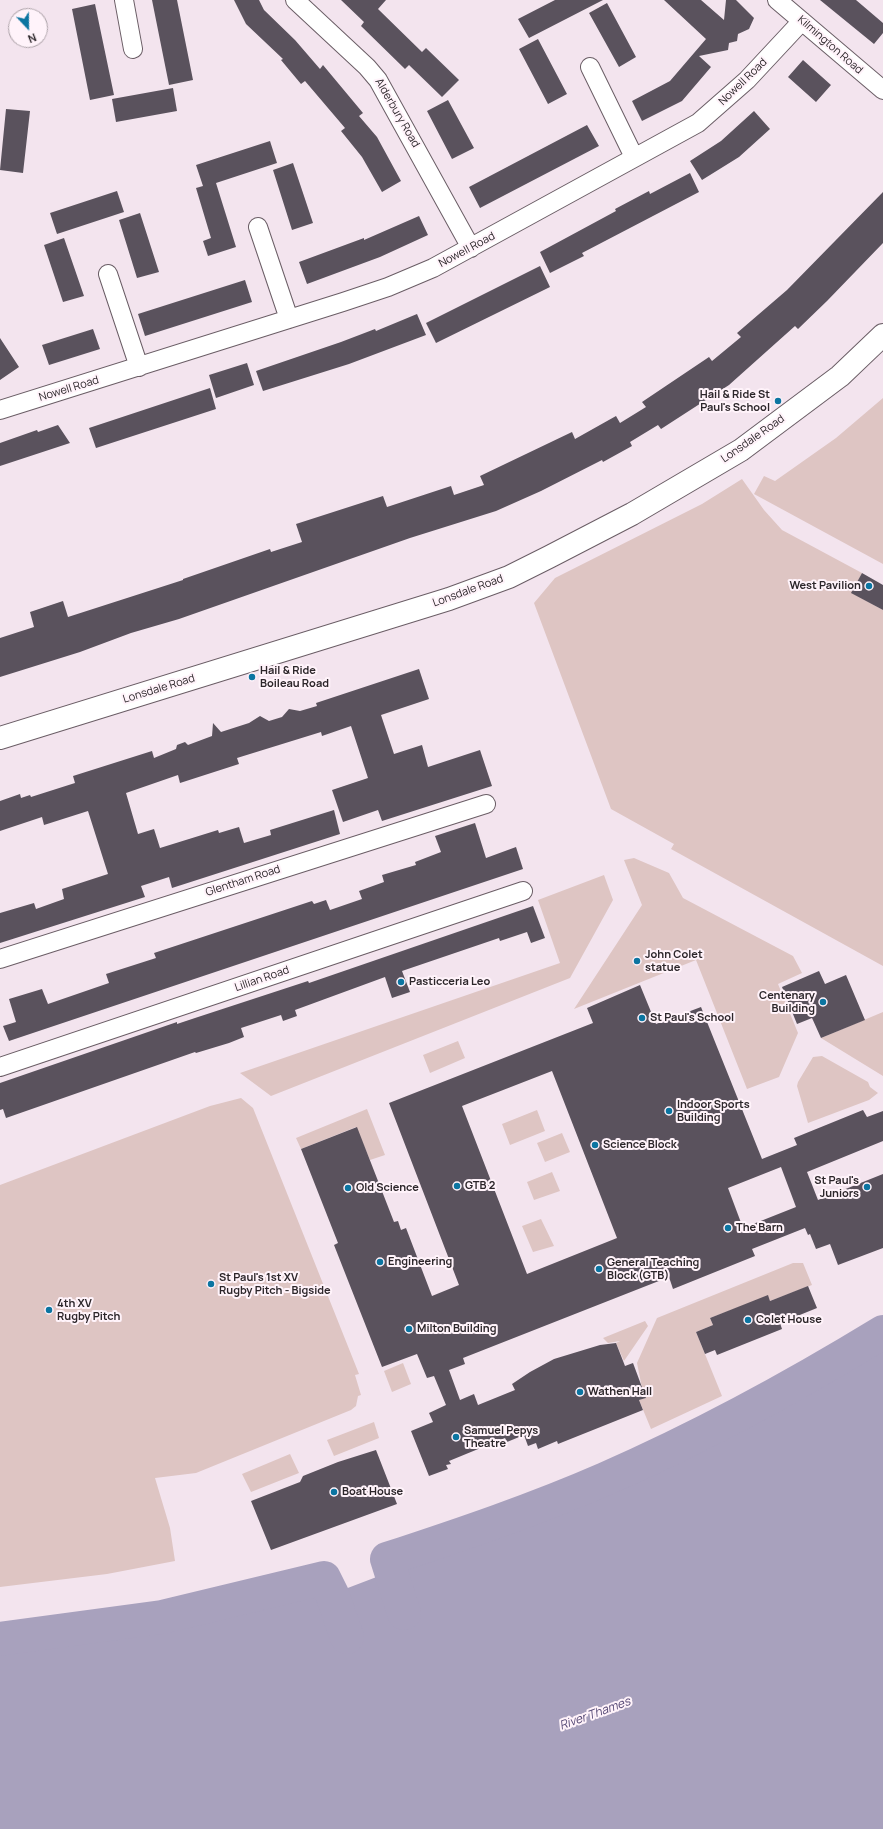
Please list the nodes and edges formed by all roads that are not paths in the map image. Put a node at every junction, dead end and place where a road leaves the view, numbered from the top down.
1 (124, 0) edge
2 (295, 0) edge
3 (777, 0) edge
4 (802, 21) junction
5 (133, 49) dead end
6 (590, 67) dead end
7 (883, 90) edge
8 (634, 157) junction
9 (258, 227) dead end
10 (471, 248) junction
11 (108, 274) dead end
12 (289, 319) junction
13 (883, 336) edge
14 (139, 367) junction
15 (0, 410) edge
16 (0, 738) edge
17 (486, 804) dead end
18 (524, 891) dead end
19 (0, 959) edge
20 (0, 1067) edge

1 - 5 street
2 - 10 street, Alderbury Road
3 - 4 street, Kilmington Road
4 - 7 street, Kilmington Road
4 - 8 street, Nowell Road
6 - 8 street
8 - 10 street, Nowell Road
9 - 12 street
10 - 12 street, Nowell Road
11 - 14 street
12 - 14 street, Nowell Road
13 - 16 main road, Lonsdale Road
14 - 15 street, Nowell Road
17 - 19 street, Glentham Road
18 - 20 street, Lillian Road

